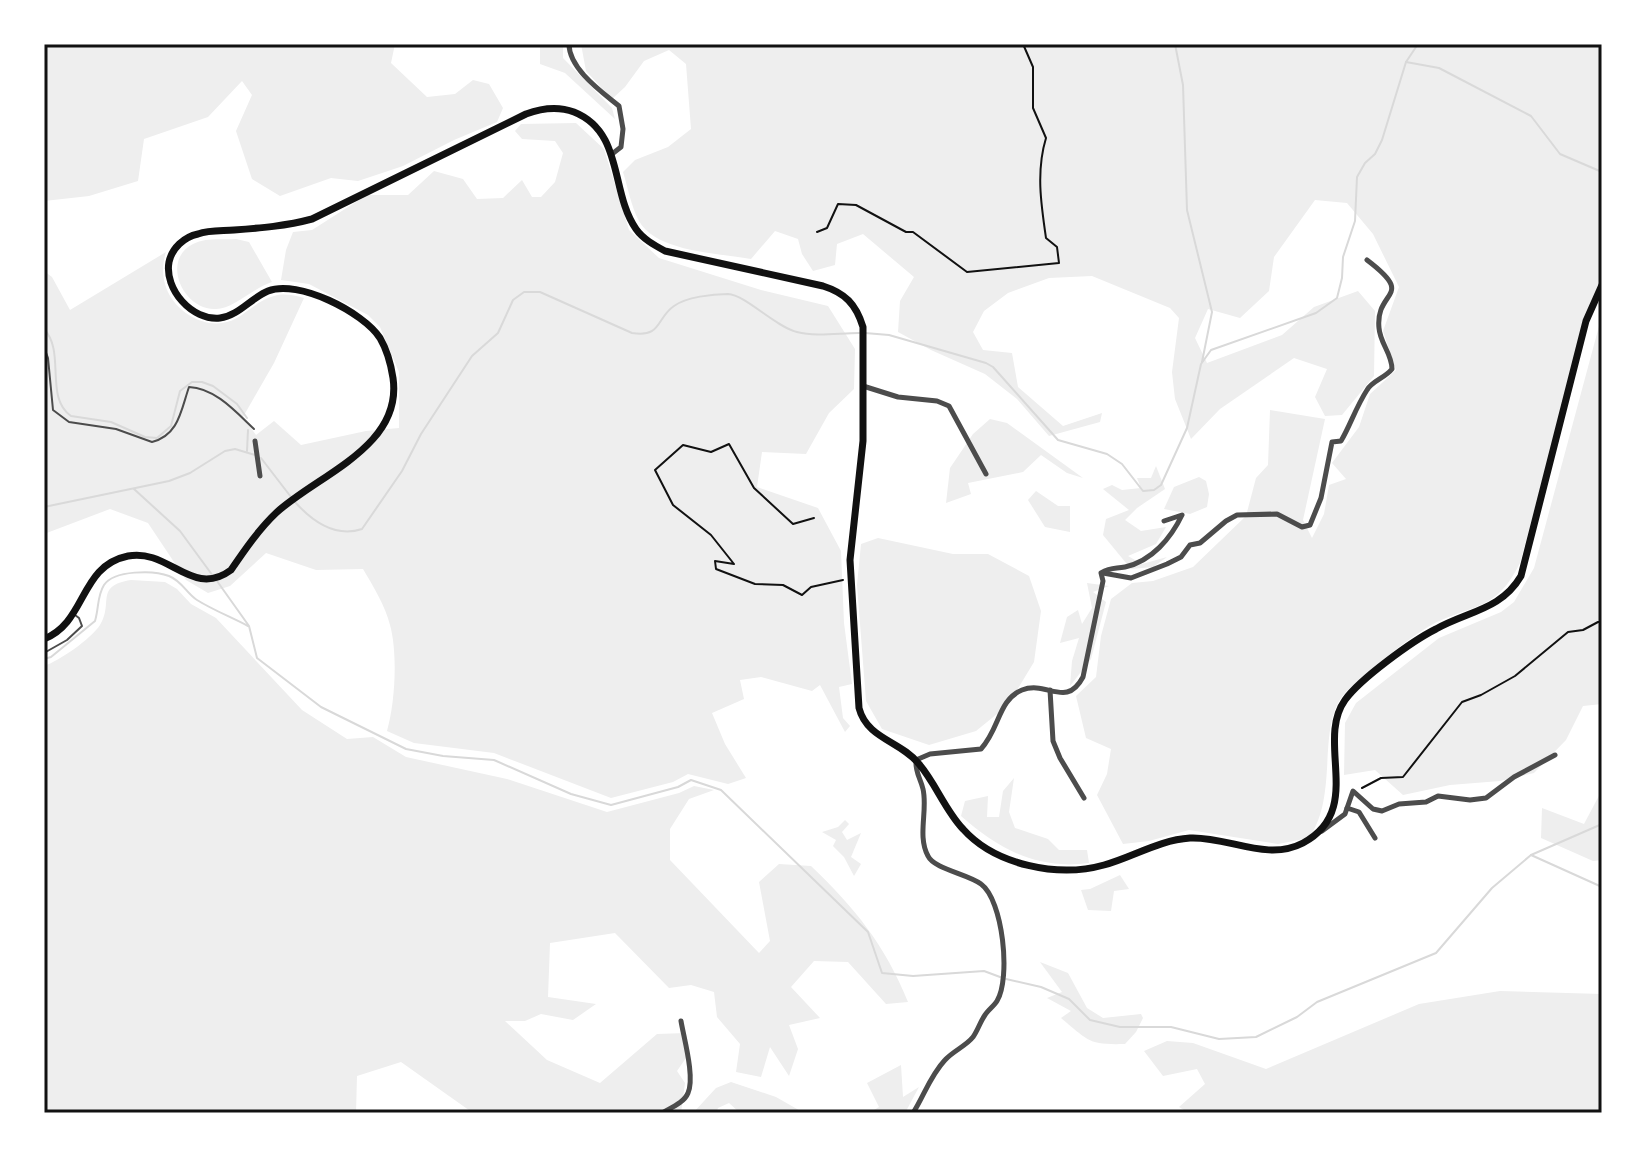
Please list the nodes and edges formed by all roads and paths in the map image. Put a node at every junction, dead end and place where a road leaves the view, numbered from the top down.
1 (569, 44) edge
2 (1023, 44) edge
3 (612, 154) junction
4 (817, 232) dead end
5 (1367, 260) dead end
6 (1602, 285) edge
7 (44, 347) edge
8 (863, 386) junction
9 (254, 429) dead end
10 (255, 441) dead end
11 (986, 474) dead end
12 (260, 476) dead end
13 (814, 518) dead end
14 (1164, 521) dead end
15 (734, 564) junction
16 (1101, 573) junction
17 (733, 575) junction
18 (843, 579) dead end
19 (74, 614) junction
20 (1602, 622) edge
21 (44, 639) edge
22 (44, 653) edge
23 (1050, 690) junction
24 (1555, 755) dead end
25 (916, 760) junction
26 (1353, 791) junction
27 (1084, 798) dead end
28 (1347, 808) junction
29 (1314, 835) junction
30 (1375, 838) dead end
31 (681, 1021) dead end
32 (662, 1113) edge
33 (913, 1113) edge

1 - 3 street
2 - 4 path
3 - 8 main road
3 - 19 main road
5 - 16 street
6 - 29 main road
7 - 9 lane
8 - 11 street
8 - 25 main road
10 - 12 street
13 - 15 path
14 - 16 street
15 - 17 path
15 - 17 path
16 - 23 street
17 - 18 path
19 - 21 main road
19 - 22 lane
20 - 26 path
23 - 25 street
23 - 27 street
24 - 26 street
25 - 29 main road
25 - 33 street
26 - 28 street
28 - 29 street
28 - 30 street
31 - 32 street

